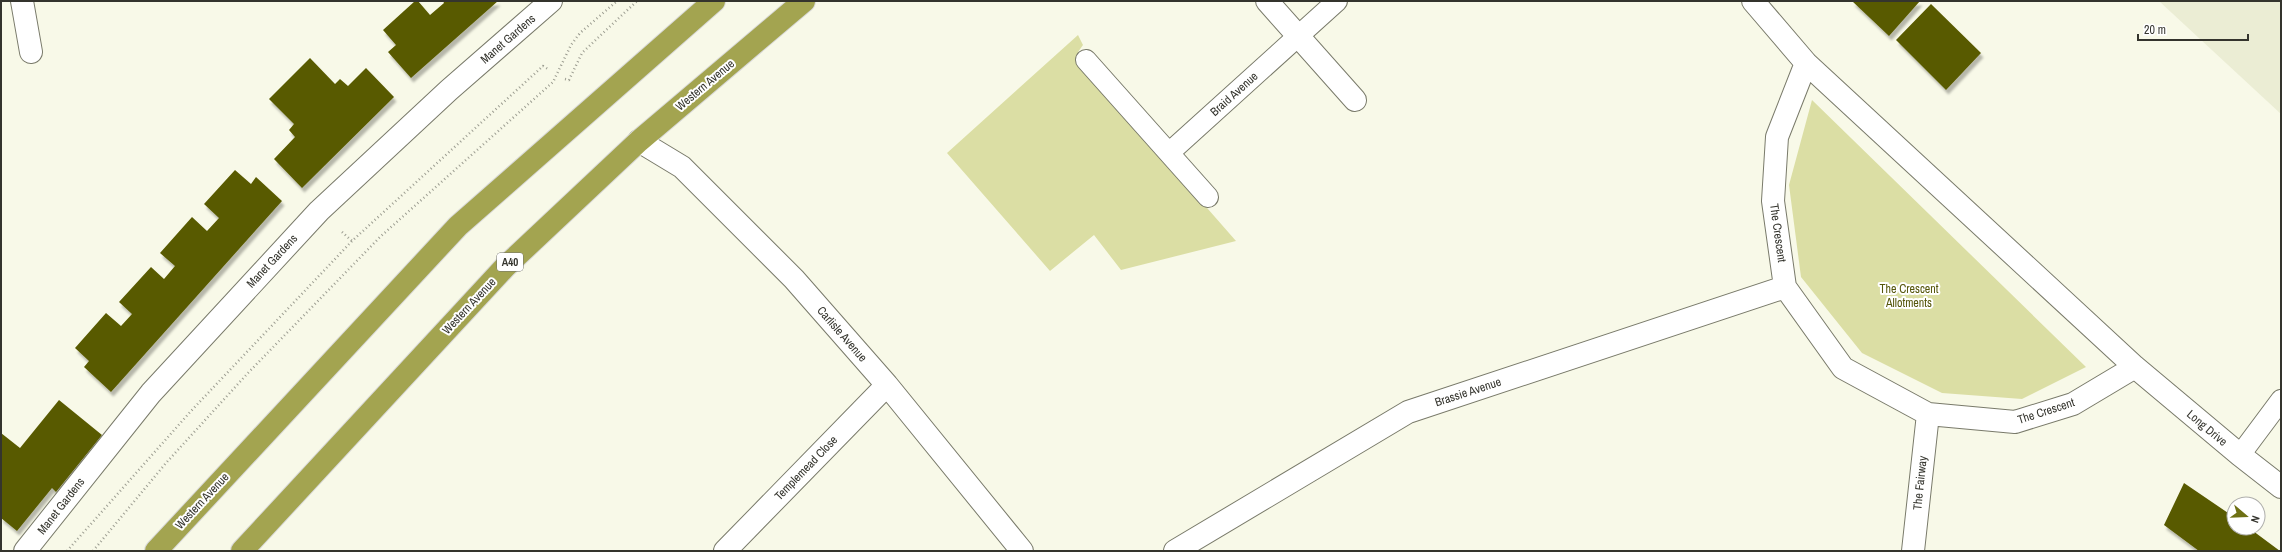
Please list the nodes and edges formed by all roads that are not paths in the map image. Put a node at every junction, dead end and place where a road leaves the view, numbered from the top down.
1 (22, 1) edge
2 (552, 1) edge
3 (714, 1) edge
4 (804, 1) edge
5 (1267, 1) edge
6 (1337, 1) edge
7 (1752, 1) edge
8 (1298, 37) junction
9 (30, 52) dead end
10 (1086, 60) dead end
11 (1806, 63) junction
12 (1355, 100) dead end
13 (639, 141) junction
14 (1170, 152) junction
15 (1208, 197) dead end
16 (1785, 287) junction
17 (2135, 368) junction
18 (887, 385) junction
19 (2281, 400) edge
20 (1928, 414) junction
21 (2240, 455) junction
22 (2281, 487) edge
23 (25, 551) edge
24 (156, 551) edge
25 (242, 551) edge
26 (725, 551) edge
27 (1022, 551) edge
28 (1175, 551) edge
29 (1913, 551) edge

1 - 9 street
2 - 23 street, Manet Gardens
3 - 24 highway, Western Avenue
4 - 13 highway, Western Avenue / A40
5 - 8 street
6 - 8 lane, Braid Avenue
7 - 11 street
8 - 12 street
8 - 14 lane, Braid Avenue
10 - 14 lane
11 - 16 street, The Crescent
11 - 17 street
13 - 18 street, Carlisle Avenue
13 - 25 highway, Western Avenue / A40
14 - 15 lane
16 - 20 street, The Crescent
16 - 28 street, Brassie Avenue
17 - 20 street, The Crescent
17 - 21 street, Long Drive
18 - 26 street, Templemead Close
18 - 27 street, Carlisle Avenue
19 - 21 lane
20 - 29 street, The Fairway
21 - 22 street, Long Drive

